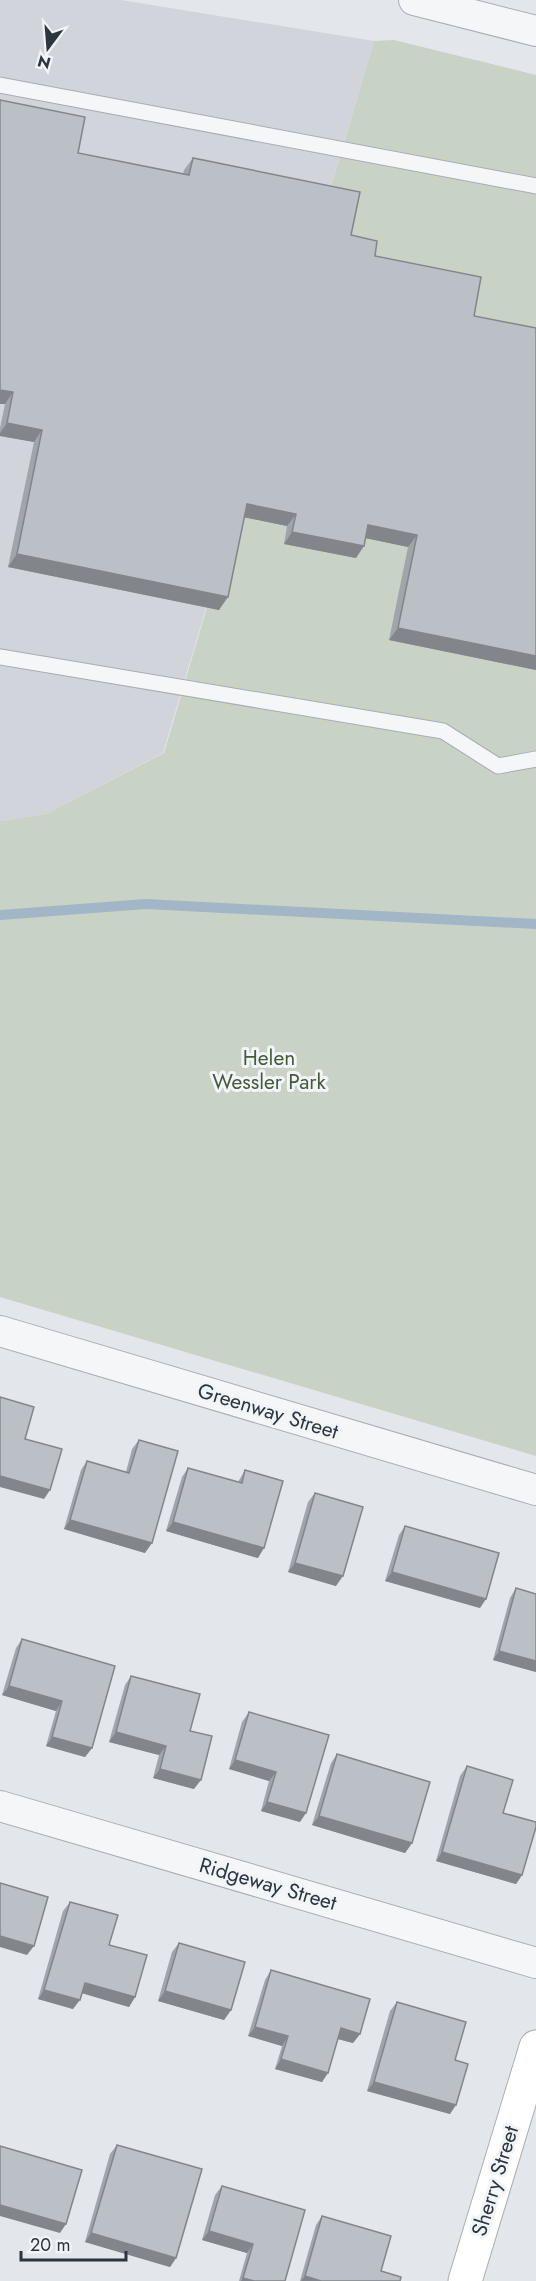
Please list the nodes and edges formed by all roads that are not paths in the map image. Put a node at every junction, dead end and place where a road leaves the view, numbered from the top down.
1 (414, 0) edge
2 (536, 31) edge
3 (0, 85) edge
4 (536, 186) edge
5 (0, 657) edge
6 (536, 759) edge
7 (0, 1331) edge
8 (536, 1490) edge
9 (0, 1806) edge
10 (536, 1963) edge
11 (536, 2047) edge
12 (465, 2281) edge

1 - 2 street
3 - 4 lane
5 - 6 lane
7 - 8 street, Greenway Street
9 - 10 street, Ridgeway Street
11 - 12 street, Sherry Street

